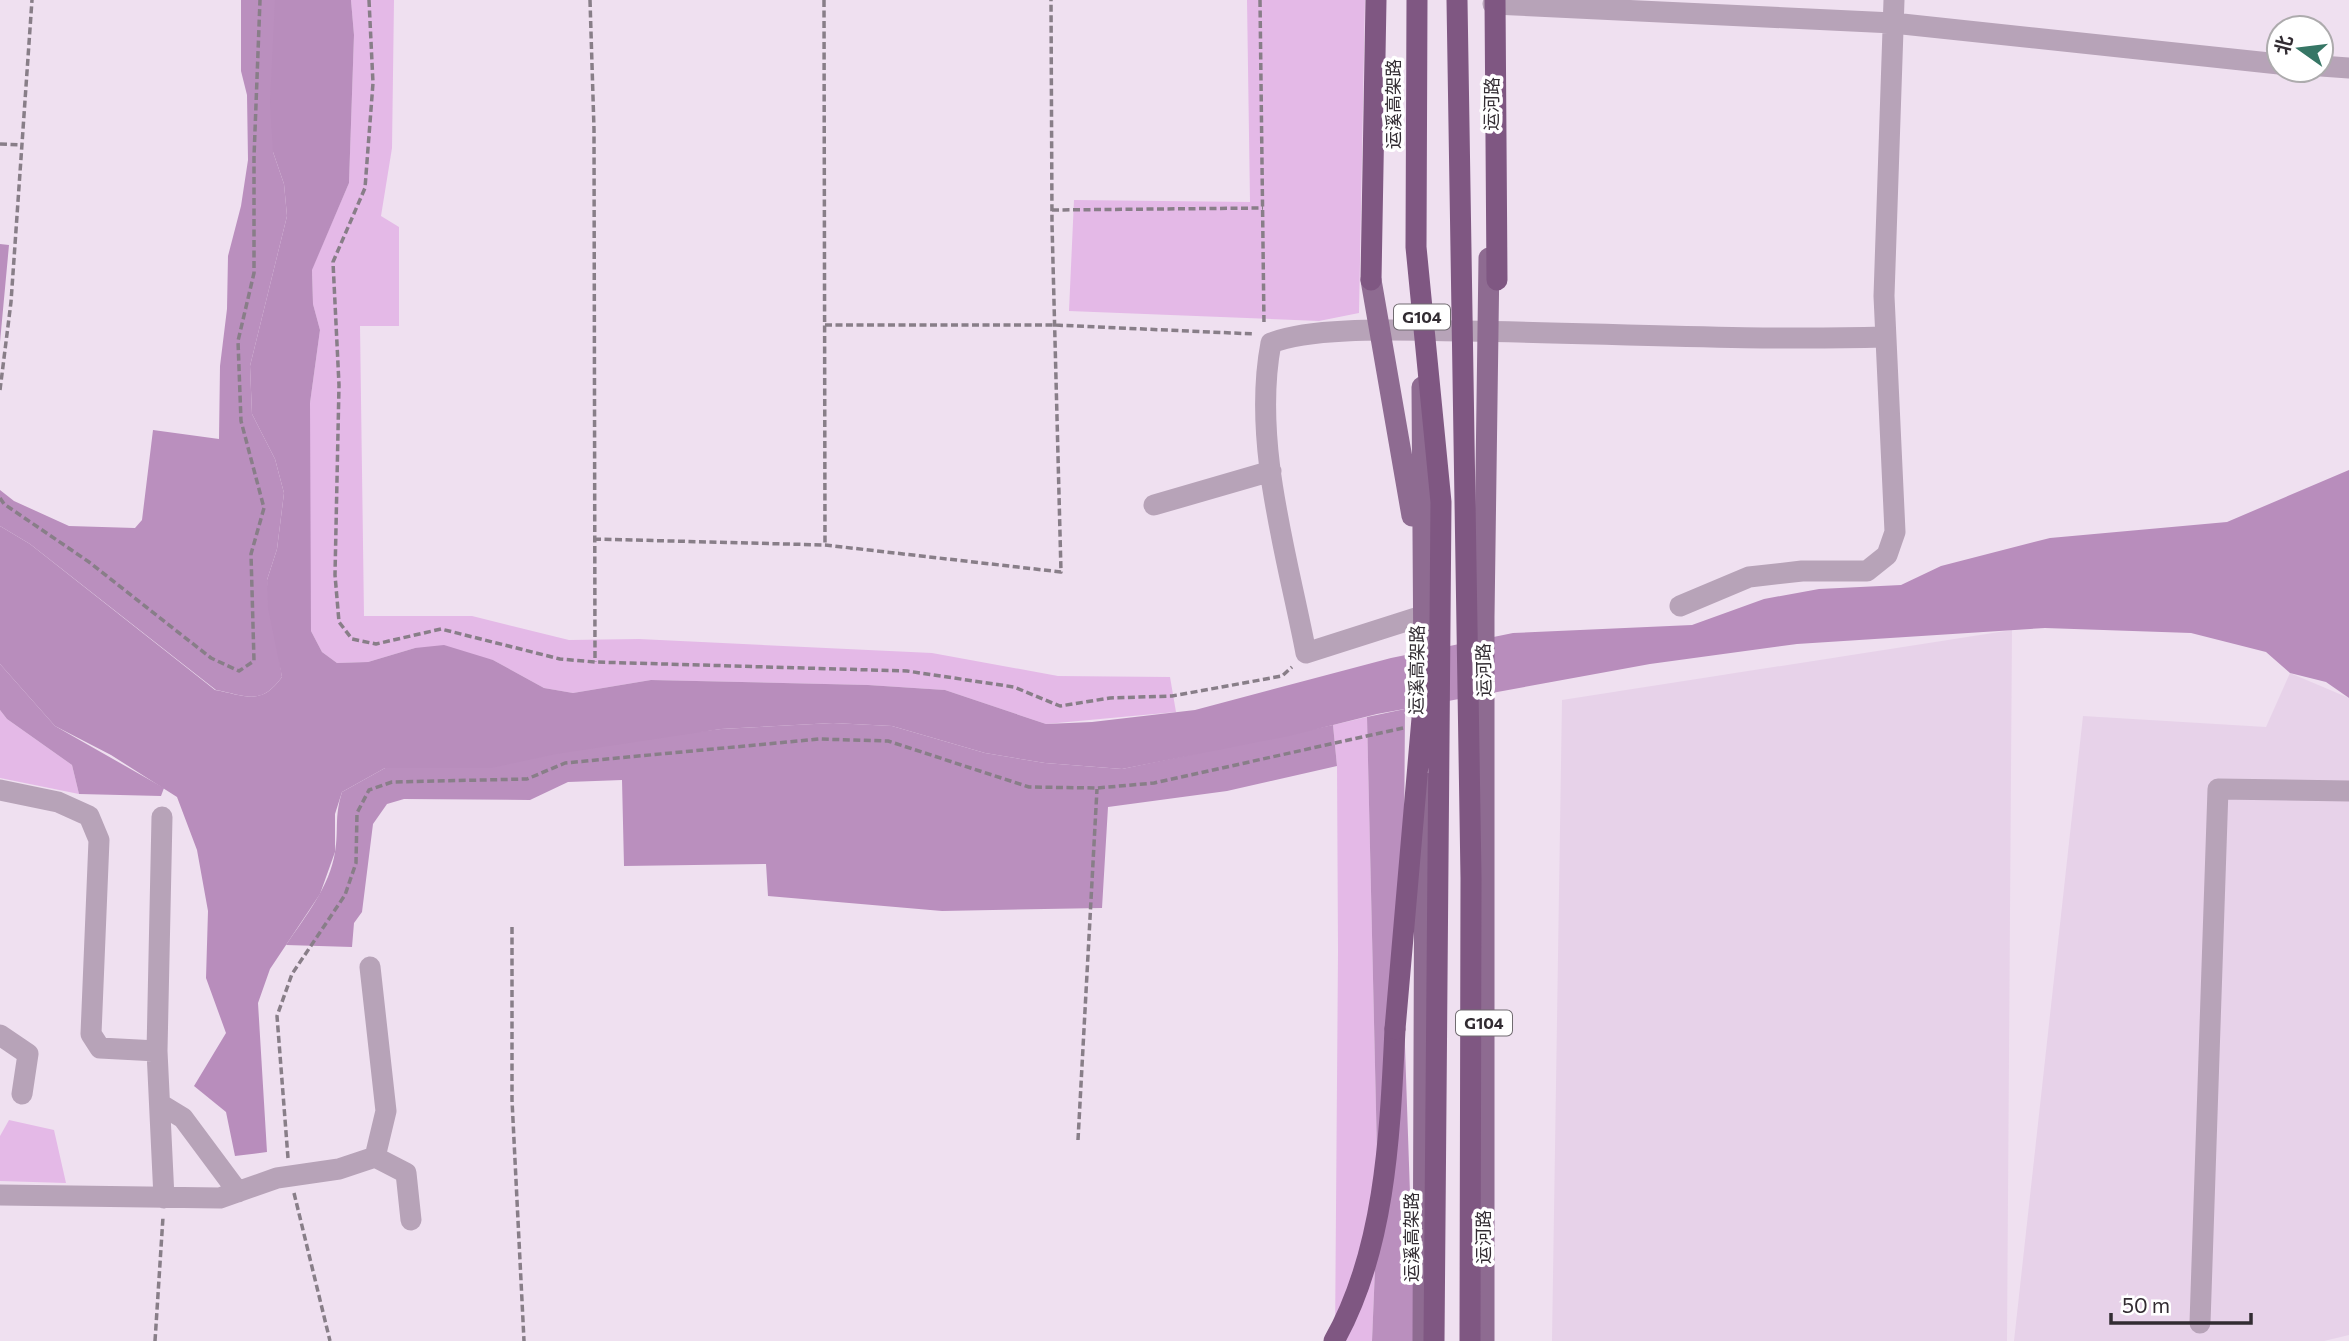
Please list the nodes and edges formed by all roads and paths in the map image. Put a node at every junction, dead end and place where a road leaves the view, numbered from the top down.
1 (32, 0) edge
2 (260, 0) edge
3 (369, 0) edge
4 (590, 0) edge
5 (824, 0) edge
6 (1051, 0) edge
7 (1260, 0) edge
8 (1376, 0) edge
9 (1420, 0) edge
10 (1457, 0) edge
11 (1894, 0) edge
12 (1494, 1) edge
13 (1893, 23) junction
14 (2265, 63) edge
15 (0, 144) edge
16 (23, 145) junction
17 (1263, 208) junction
18 (1052, 210) junction
19 (1371, 280) joint
20 (1497, 281) joint
21 (1054, 325) junction
22 (824, 326) junction
23 (1422, 331) junction
24 (1380, 332) junction
25 (1492, 332) junction
26 (1885, 337) junction
27 (0, 390) edge
28 (1271, 471) junction
29 (0, 498) edge
30 (1441, 502) junction
31 (1154, 505) dead end
32 (594, 539) junction
33 (825, 545) junction
34 (1422, 573) junction
35 (1680, 606) dead end
36 (1422, 625) junction
37 (1306, 653) junction
38 (595, 662) junction
39 (1424, 709) junction
40 (1097, 788) junction
41 (0, 790) edge
42 (2349, 791) edge
43 (162, 817) dead end
44 (512, 927) dead end
45 (370, 967) dead end
46 (0, 1035) edge
47 (157, 1051) junction
48 (22, 1094) dead end
49 (160, 1104) junction
50 (1078, 1140) dead end
51 (375, 1157) junction
52 (290, 1176) junction
53 (238, 1192) junction
54 (0, 1195) edge
55 (164, 1198) junction
56 (411, 1220) dead end
57 (2200, 1323) dead end
58 (155, 1341) edge
59 (330, 1341) edge
60 (524, 1341) edge
61 (1334, 1341) edge
62 (1423, 1341) edge
63 (1434, 1341) edge
64 (1470, 1341) edge
65 (1484, 1341) edge

1 - 16 path
2 - 29 path
3 - 38 path
4 - 32 path
5 - 22 path
6 - 18 path
7 - 17 path
8 - 19 highway
9 - 23 main road, G104
9 - 30 highway, 运溪高架路, bridge
10 - 64 highway, bridge
11 - 13 street
12 - 13 street
12 - 20 highway, bridge
12 - 25 main road, 运河路 / G104
13 - 14 street
13 - 26 street
15 - 16 path
16 - 27 path
17 - 18 path
17 - 21 path
18 - 21 path
19 - 24 main road
20 - 25 main road
21 - 22 path
21 - 33 path
22 - 33 path
23 - 24 street
23 - 25 street
23 - 34 main road, G104
24 - 28 street
24 - 34 main road
25 - 26 street
25 - 65 main road, 运河路 / G104
26 - 35 street
28 - 31 street
28 - 37 street
30 - 39 highway, bridge
30 - 63 highway, 运溪高架路, bridge
32 - 33 path
32 - 38 path
34 - 36 main road, G104
36 - 37 street
36 - 39 main road, G104, bridge
37 - 38 path
39 - 40 path
39 - 61 highway, bridge
39 - 62 main road, G104
40 - 50 path
40 - 52 path
41 - 47 street
42 - 57 street
43 - 47 street
44 - 60 path
45 - 51 street
46 - 48 street
47 - 49 street
49 - 53 street
49 - 55 street
51 - 52 street
51 - 56 street
52 - 53 street
52 - 59 path
53 - 55 street
54 - 55 street
55 - 58 path

